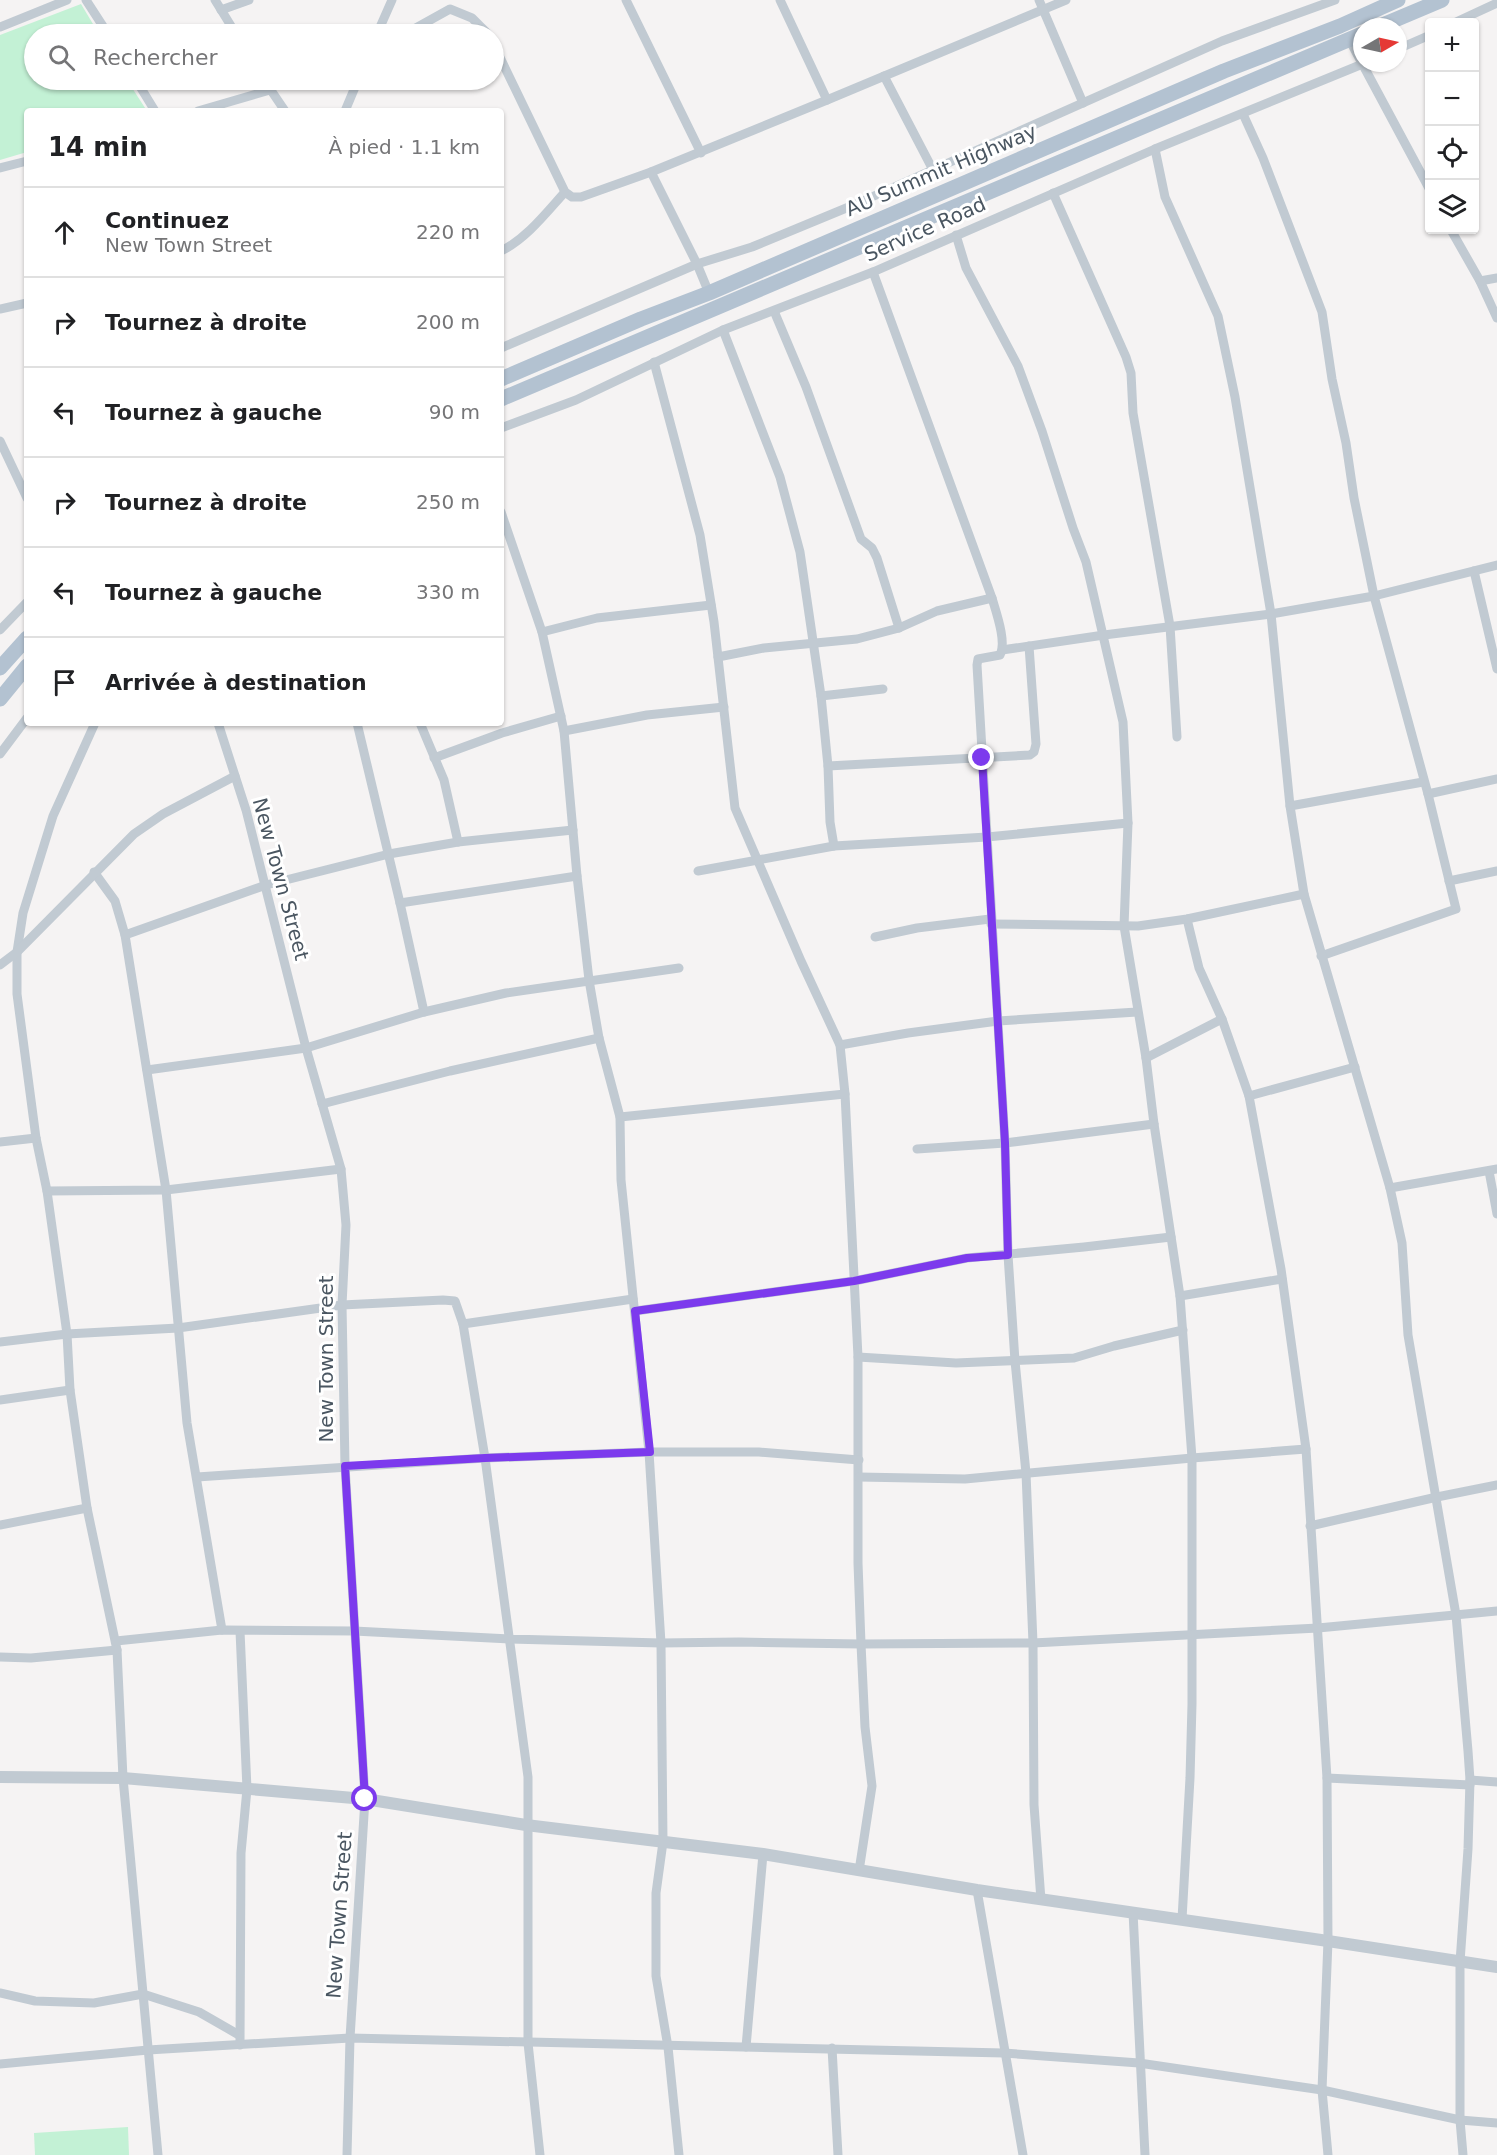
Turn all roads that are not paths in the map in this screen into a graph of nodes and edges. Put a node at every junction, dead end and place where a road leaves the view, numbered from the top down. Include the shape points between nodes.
1 (67, 0) edge
2 (86, 0) edge
3 (215, 0) edge
4 (249, 0) edge
5 (392, 0) edge
6 (626, 0) edge
7 (780, 0) edge
8 (1066, 0) edge
9 (1335, 0) edge
10 (1398, 0) edge
11 (1442, 0) edge
12 (1497, 3) edge
13 (452, 5) edge
14 (1041, 5) edge
15 (221, 10) junction
16 (1399, 18) edge
17 (1465, 18) edge
18 (102, 24) edge
19 (230, 24) edge
20 (381, 24) edge
21 (421, 24) edge
22 (478, 24) edge
23 (0, 27) edge
24 (1353, 37) edge
25 (1425, 37) edge
26 (1407, 45) edge
27 (504, 66) edge
28 (1353, 68) edge
29 (1367, 72) edge
30 (884, 76) junction
31 (142, 90) edge
32 (270, 90) joint
33 (354, 90) edge
34 (827, 100) junction
35 (1083, 103) junction
36 (153, 108) edge
37 (208, 108) edge
38 (283, 108) edge
39 (346, 108) edge
40 (1243, 114) junction
41 (1155, 149) junction
42 (701, 153) junction
43 (24, 161) edge
44 (0, 168) edge
45 (933, 170) junction
46 (651, 172) junction
47 (1425, 181) edge
48 (565, 192) junction
49 (1053, 193) junction
50 (1453, 234) edge
51 (956, 235) junction
52 (504, 250) edge
53 (697, 264) junction
54 (873, 272) junction
55 (1497, 278) edge
56 (1480, 281) junction
57 (709, 292) junction
58 (24, 304) edge
59 (0, 309) edge
60 (774, 310) junction
61 (1497, 318) edge
62 (723, 330) junction
63 (504, 347) edge
64 (654, 362) junction
65 (504, 377) edge
66 (504, 398) edge
67 (504, 427) edge
68 (0, 441) edge
69 (24, 492) edge
70 (504, 521) edge
71 (1497, 565) edge
72 (1474, 571) junction
73 (1374, 596) junction
74 (992, 598) junction
75 (24, 605) edge
76 (711, 605) junction
77 (1271, 614) junction
78 (1170, 626) junction
79 (899, 628) junction
80 (0, 630) edge
81 (542, 632) junction
82 (1104, 635) junction
83 (24, 642) edge
84 (814, 644) junction
85 (1029, 646) junction
86 (1002, 650) junction
87 (718, 657) junction
88 (1497, 667) edge
89 (0, 668) edge
90 (24, 670) edge
91 (883, 689) dead end
92 (822, 696) junction
93 (0, 699) edge
94 (724, 707) junction
95 (561, 716) junction
96 (24, 722) edge
97 (94, 726) edge
98 (219, 726) edge
99 (358, 726) edge
100 (421, 726) edge
101 (564, 731) junction
102 (1177, 737) dead end
103 (0, 754) edge
104 (434, 758) junction
105 (982, 758) junction
106 (828, 766) junction
107 (235, 776) junction
108 (1497, 779) edge
109 (1423, 782) junction
110 (1428, 794) junction
111 (1290, 806) junction
112 (1128, 823) junction
113 (573, 830) junction
114 (987, 837) junction
115 (458, 842) junction
116 (834, 846) junction
117 (389, 854) junction
118 (758, 859) junction
119 (698, 871) dead end
120 (1497, 871) edge
121 (94, 872) junction
122 (577, 876) junction
123 (1449, 881) junction
124 (266, 885) junction
125 (1305, 894) junction
126 (400, 903) junction
127 (1187, 919) junction
128 (991, 922) junction
129 (1124, 926) junction
130 (125, 935) junction
131 (875, 937) dead end
132 (17, 952) junction
133 (1322, 956) junction
134 (0, 965) edge
135 (679, 968) dead end
136 (589, 980) junction
137 (424, 1012) junction
138 (1137, 1012) junction
139 (1222, 1019) junction
140 (998, 1021) junction
141 (599, 1038) junction
142 (840, 1045) junction
143 (306, 1048) junction
144 (1146, 1058) junction
145 (1355, 1067) junction
146 (147, 1070) junction
147 (845, 1094) junction
148 (1249, 1096) junction
149 (322, 1104) junction
150 (620, 1117) junction
151 (1154, 1124) junction
152 (36, 1138) junction
153 (0, 1142) edge
154 (1005, 1143) junction
155 (917, 1149) dead end
156 (341, 1169) junction
157 (1493, 1170) edge
158 (1390, 1188) junction
159 (166, 1190) junction
160 (46, 1191) junction
161 (1497, 1214) edge
162 (1171, 1237) junction
163 (1008, 1255) junction
164 (1282, 1279) junction
165 (854, 1281) junction
166 (1180, 1296) junction
167 (633, 1299) junction
168 (342, 1305) junction
169 (635, 1311) junction
170 (464, 1323) junction
171 (178, 1328) junction
172 (1183, 1330) junction
173 (67, 1334) junction
174 (0, 1342) edge
175 (858, 1357) junction
176 (1015, 1361) junction
177 (70, 1389) junction
178 (0, 1400) edge
179 (1306, 1449) junction
180 (650, 1452) junction
181 (485, 1458) junction
182 (1192, 1458) junction
183 (859, 1460) junction
184 (345, 1466) junction
185 (1026, 1473) junction
186 (197, 1477) junction
187 (859, 1477) junction
188 (1497, 1485) edge
189 (1437, 1497) junction
190 (87, 1508) junction
191 (0, 1525) edge
192 (1310, 1526) junction
193 (1497, 1611) edge
194 (1456, 1615) junction
195 (1318, 1628) junction
196 (222, 1630) junction
197 (354, 1630) junction
198 (240, 1631) junction
199 (1192, 1633) junction
200 (510, 1640) junction
201 (661, 1643) junction
202 (1033, 1643) junction
203 (861, 1644) junction
204 (117, 1645) junction
205 (0, 1657) edge
206 (0, 1778) edge
207 (123, 1778) junction
208 (1327, 1778) junction
209 (1470, 1782) junction
210 (1497, 1782) edge
211 (247, 1789) junction
212 (365, 1799) junction
213 (526, 1825) junction
214 (663, 1842) junction
215 (763, 1854) junction
216 (859, 1871) junction
217 (977, 1890) junction
218 (1041, 1900) junction
219 (1133, 1912) junction
220 (1182, 1919) junction
221 (1328, 1941) junction
222 (1460, 1962) junction
223 (1497, 1967) edge
224 (0, 1993) edge
225 (143, 1994) junction
226 (350, 2038) junction
227 (239, 2040) junction
228 (528, 2043) junction
229 (668, 2047) junction
230 (746, 2047) junction
231 (832, 2048) junction
232 (148, 2050) junction
233 (1004, 2053) junction
234 (1139, 2063) junction
235 (0, 2064) edge
236 (1322, 2090) junction
237 (1460, 2120) junction
238 (1497, 2123) edge
239 (158, 2155) edge
240 (347, 2155) edge
241 (540, 2155) edge
242 (679, 2155) edge
243 (838, 2155) edge
244 (1023, 2155) edge
245 (1145, 2155) edge
246 (1328, 2155) edge
247 (1463, 2155) edge

1 - 23 street
2 - 18 street
3 - 15 street
4 - 15 street
5 - 20 street
6 - 42 street
7 - 34 street
8 - 14 street
9 - 35 street via 1222,40
10 - 57 main road, AU Summit Highway
11 - 16 main road
12 - 17 street
13 - 21 street
13 - 22 street
14 - 30 street
14 - 35 street
15 - 19 street
24 - 66 main road, AU Summit Highway
25 - 26 street
27 - 48 street
28 - 40 street, Service Road
29 - 47 street
30 - 34 street
30 - 45 street
31 - 36 street
32 - 37 street
32 - 38 street
33 - 39 street
34 - 42 street
35 - 45 street
40 - 41 street, Service Road
40 - 73 street via 1322,312
41 - 49 street, Service Road
41 - 77 street via 1165,197 1218,316
42 - 46 street
43 - 44 street
45 - 53 street via 752,247
46 - 48 street via 581,197
46 - 53 street
48 - 52 street via 525,234
49 - 51 street, Service Road
49 - 78 street via 1131,373 1133,413
50 - 56 street
51 - 54 street, Service Road
51 - 82 street via 966,268 1018,366 1086,562
53 - 57 street
53 - 63 street
54 - 60 street, Service Road
54 - 74 street
55 - 56 street
56 - 61 street
57 - 65 main road, AU Summit Highway
58 - 59 street
60 - 62 street, Service Road
60 - 79 street via 861,539 877,558
62 - 64 street, Service Road
62 - 84 street via 780,477 800,552
64 - 67 street, Service Road via 576,400
64 - 76 street via 700,535
68 - 69 street
70 - 81 street
71 - 72 street
72 - 73 street
72 - 88 street
73 - 77 street
73 - 109 street
74 - 79 street via 937,611
74 - 86 street
75 - 80 street
76 - 81 street via 597,618
76 - 87 street
77 - 78 street
77 - 111 street
78 - 82 street
78 - 102 street
79 - 84 street via 857,639
81 - 95 street
82 - 85 street
82 - 112 street via 1123,722
83 - 89 main road
84 - 87 street
84 - 92 street
85 - 86 street
85 - 105 street via 1036,749 1030,755
86 - 105 street via 1000,655 978,658
87 - 94 street
90 - 93 main road
91 - 92 street
92 - 106 street
94 - 101 street via 647,715
94 - 118 street via 735,808
95 - 101 street
95 - 104 street
96 - 103 street
97 - 132 street via 53,816 23,913
98 - 107 street, New Town Street
99 - 117 street
100 - 104 street
101 - 113 street
104 - 115 street via 444,780
105 - 106 street
105 - 114 street
106 - 116 street
107 - 121 street via 163,814 134,834
107 - 124 street, New Town Street
108 - 110 street
109 - 110 street
109 - 111 street
110 - 123 street
111 - 125 street
112 - 114 street
112 - 129 street
113 - 115 street
113 - 122 street
114 - 116 street
114 - 128 street
115 - 117 street
116 - 118 street
117 - 124 street
117 - 126 street
118 - 119 street
118 - 142 street
120 - 123 street
121 - 130 street via 115,901
121 - 132 street
122 - 126 street
122 - 136 street
123 - 133 street via 1456,909
124 - 130 street
124 - 143 street, New Town Street
125 - 127 street
125 - 133 street
126 - 137 street
127 - 129 street
127 - 139 street via 1199,968
128 - 129 street
128 - 131 street via 917,928
128 - 140 street
129 - 138 street
130 - 146 street
132 - 134 street
132 - 152 street via 17,994
133 - 145 street
135 - 136 street
136 - 137 street via 506,993
136 - 141 street
137 - 143 street
138 - 140 street
138 - 144 street
139 - 144 street
139 - 148 street
140 - 142 street
140 - 154 street
141 - 149 street
141 - 150 street
142 - 147 street
143 - 146 street
143 - 149 street, New Town Street
144 - 151 street
145 - 148 street
145 - 158 street
146 - 159 street
147 - 150 street
147 - 165 street
148 - 164 street
149 - 156 street, New Town Street
150 - 167 street via 621,1180
151 - 154 street
151 - 162 street
152 - 153 street
152 - 160 street
154 - 155 street
154 - 163 street
156 - 159 street
156 - 168 street, New Town Street via 346,1226
157 - 158 street
157 - 161 street
158 - 189 street via 1402,1243 1408,1335
159 - 160 street
159 - 171 street
160 - 173 street
162 - 163 street
162 - 166 street
163 - 165 street via 967,1258
163 - 176 street
164 - 166 street
164 - 179 street
165 - 169 street
165 - 175 street
166 - 172 street
167 - 169 street
167 - 170 street
168 - 170 street via 455,1301
168 - 171 street
168 - 184 street, New Town Street
169 - 180 street
170 - 181 street
171 - 173 street
171 - 186 street via 187,1423
172 - 176 street via 1074,1358
172 - 182 street
173 - 174 street
173 - 177 street
175 - 176 street via 956,1363
175 - 183 street
176 - 185 street
177 - 178 street
177 - 190 street
179 - 182 street
179 - 192 street
180 - 181 street
180 - 183 street via 759,1452
180 - 201 street
181 - 184 street
181 - 200 street
182 - 185 street
182 - 199 street
183 - 187 street
184 - 186 street
184 - 197 street, New Town Street
185 - 187 street via 965,1479
185 - 202 street
186 - 196 street
187 - 203 street
188 - 189 street
189 - 192 street
189 - 194 street
190 - 191 street
190 - 204 street
192 - 195 street
193 - 194 street
194 - 195 street
194 - 209 street
195 - 199 street
195 - 208 street
196 - 198 street
196 - 204 street
197 - 198 street
197 - 200 street
197 - 212 street, New Town Street
198 - 211 street
199 - 202 street
199 - 220 street via 1190,1778
200 - 201 street
200 - 213 street via 528,1777
201 - 203 street
201 - 214 street
202 - 203 street
202 - 218 street via 1034,1805
203 - 216 street via 872,1786
204 - 205 street via 31,1658
204 - 207 street
206 - 207 street
207 - 211 street
207 - 225 street
208 - 209 street
208 - 221 street
209 - 210 street
209 - 222 street
211 - 212 street
211 - 227 street via 241,1853
212 - 213 street
212 - 226 street, New Town Street
213 - 214 street
213 - 228 street
214 - 215 street
214 - 229 street via 656,1893 656,1976
215 - 216 street
215 - 230 street
216 - 217 street
217 - 218 street
217 - 233 street
218 - 219 street
219 - 220 street
219 - 234 street
220 - 221 street
221 - 222 street
221 - 236 street
222 - 223 street
222 - 237 street
224 - 225 street via 35,2001 94,2003
225 - 227 street via 199,2012
225 - 232 street
226 - 227 street
226 - 228 street
226 - 240 street, New Town Street
227 - 232 street
228 - 229 street
228 - 241 street
229 - 230 street
229 - 242 street
230 - 231 street
231 - 233 street
231 - 243 street
232 - 235 street
232 - 239 street
233 - 234 street
233 - 244 street
234 - 236 street
234 - 245 street
236 - 237 street
236 - 246 street
237 - 238 street
237 - 247 street

